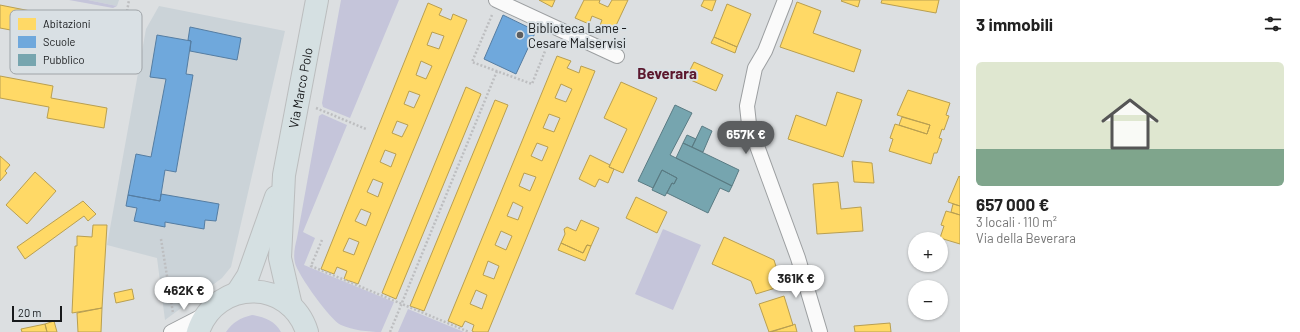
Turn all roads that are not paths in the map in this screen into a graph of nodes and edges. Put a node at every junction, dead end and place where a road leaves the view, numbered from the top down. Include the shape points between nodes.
1 (317, 0) edge
2 (497, 0) edge
3 (785, 0) edge
4 (617, 56) dead end
5 (284, 175) junction
6 (237, 293) junction
7 (291, 306) junction
8 (208, 312) junction
9 (173, 326) edge
10 (198, 332) edge
11 (307, 332) edge
12 (820, 332) edge

1 - 5 main road, Via Marco Polo
2 - 4 street
3 - 12 street via 765,51 755,68 747,106 749,124 798,258
5 - 6 main road, Via Marco Polo via 248,276
5 - 7 main road, Via Marco Polo via 280,258
6 - 7 main road via 265,292
6 - 8 main road via 223,299
7 - 11 main road via 300,315
8 - 9 street
8 - 10 main road

